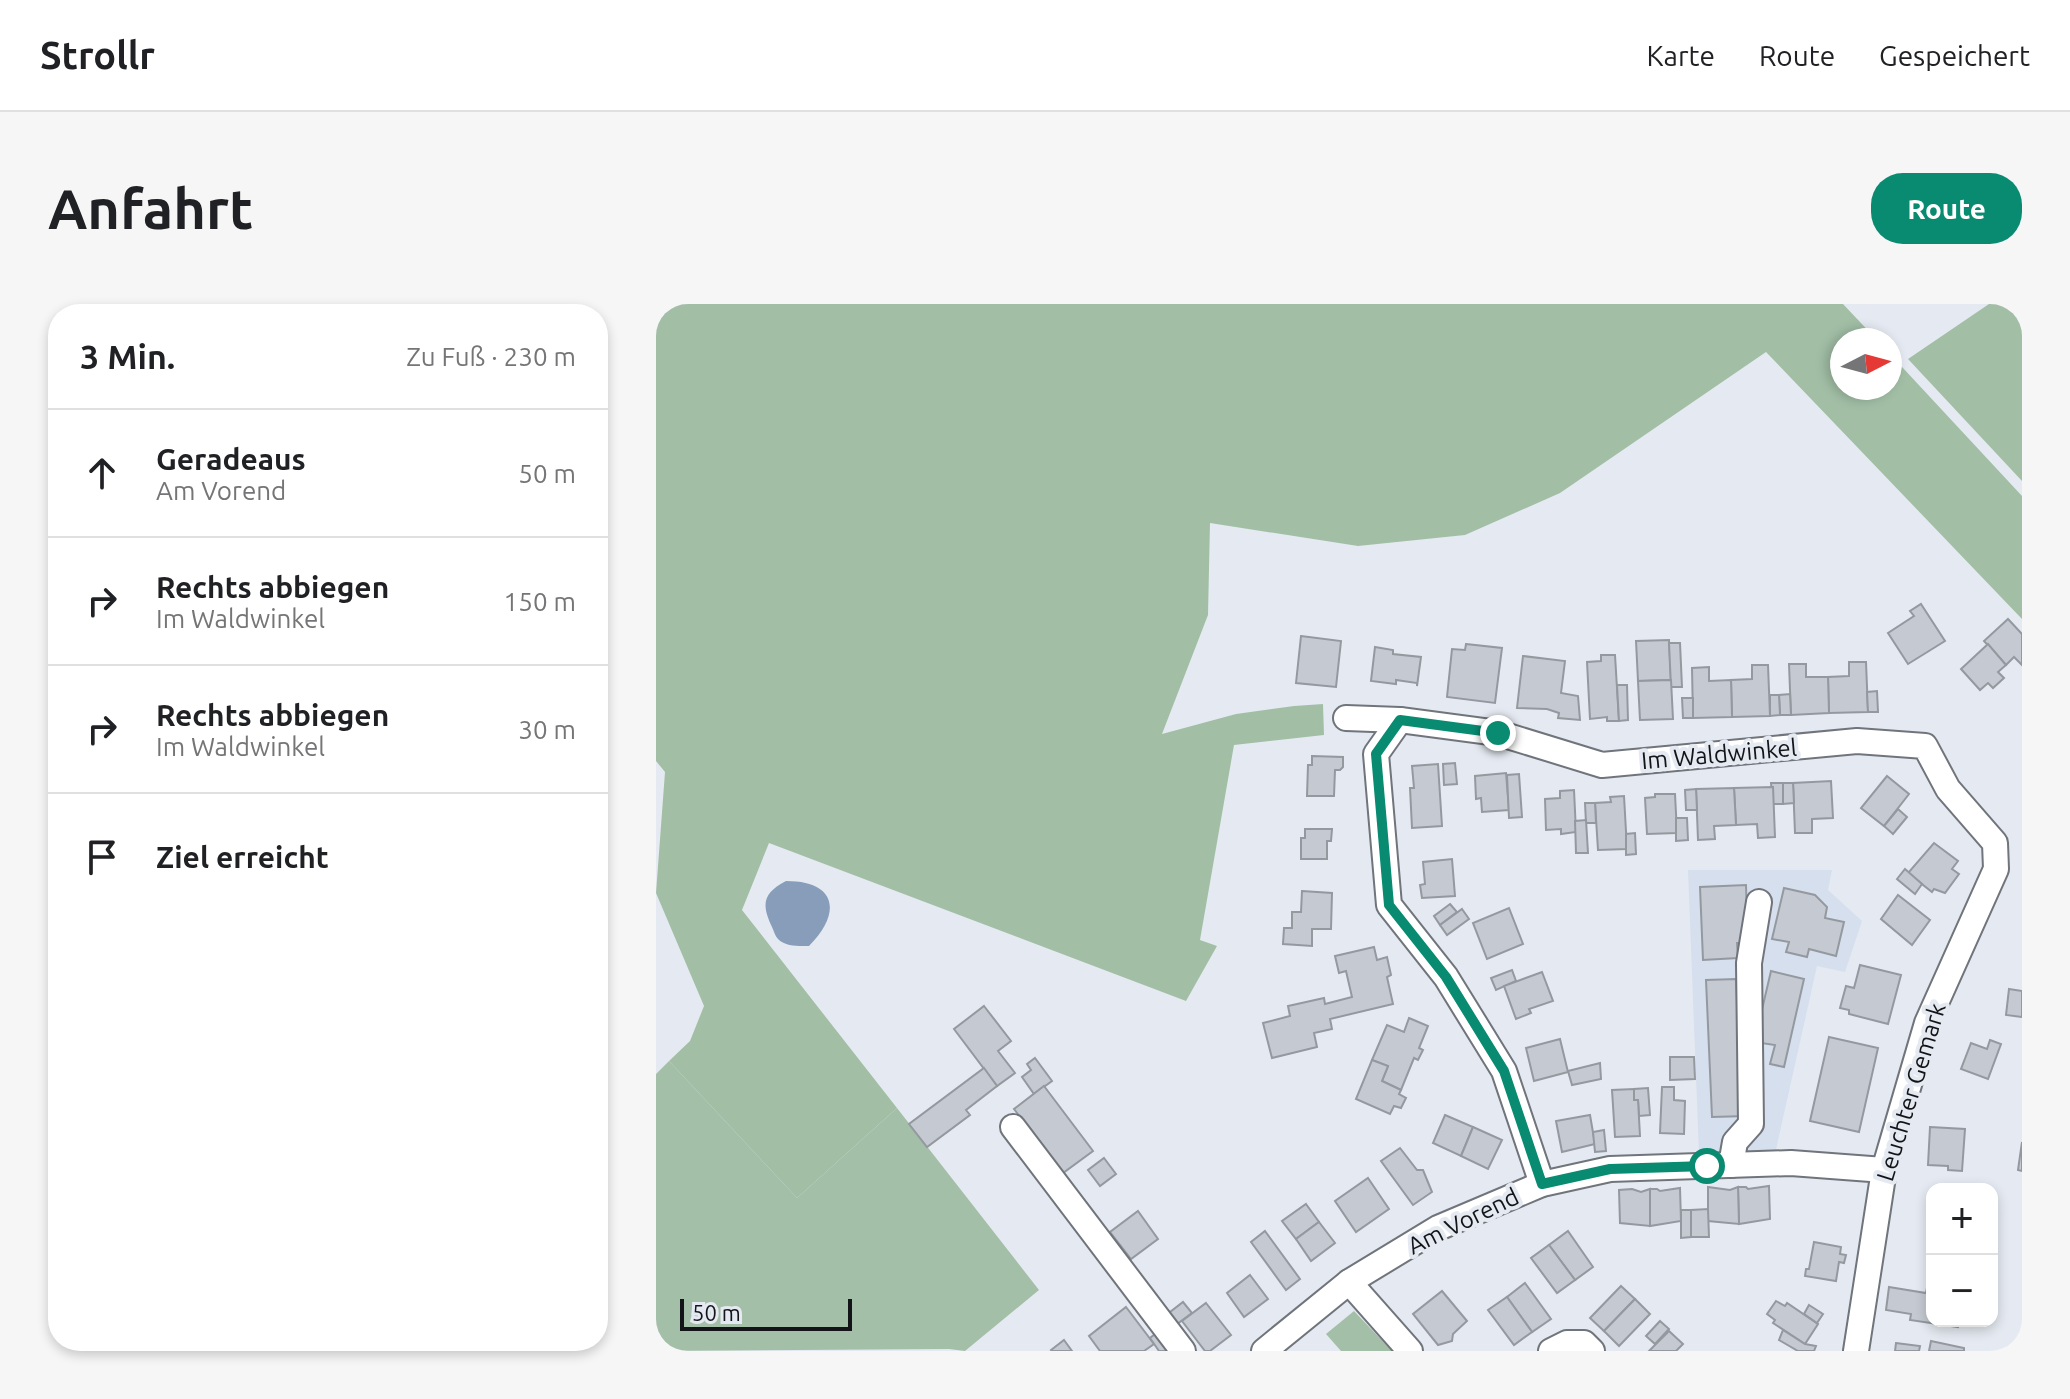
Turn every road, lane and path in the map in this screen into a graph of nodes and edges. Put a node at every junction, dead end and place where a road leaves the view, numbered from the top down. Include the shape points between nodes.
1 (1346, 718) dead end
2 (1400, 720) junction
3 (1995, 843) joint
4 (1759, 902) dead end
5 (1013, 1127) dead end
6 (1731, 1165) junction
7 (1884, 1170) junction
8 (1542, 1184) junction
9 (1349, 1282) junction
10 (1183, 1351) edge
11 (1264, 1351) edge
12 (1410, 1351) edge
13 (1551, 1351) edge
14 (1592, 1351) edge
15 (1856, 1351) edge

1 - 2 street, Im Waldwinkel
2 - 3 street, Im Waldwinkel via 1498,733 1602,765 1857,741 1925,746 1948,789
2 - 8 street via 1376,754 1389,905 1446,977 1504,1071
3 - 7 street, Leuchter Gemark via 1996,869 1927,1023
4 - 6 street via 1749,963 1751,1124 1735,1142
5 - 10 street
6 - 7 street, Am Vorend
6 - 8 street, Am Vorend via 1610,1169
7 - 15 street, Leuchter Gemark
8 - 9 street, Am Vorend via 1438,1228
9 - 11 street, Am Vorend
9 - 12 street
13 - 14 street via 1567,1343 1584,1343

